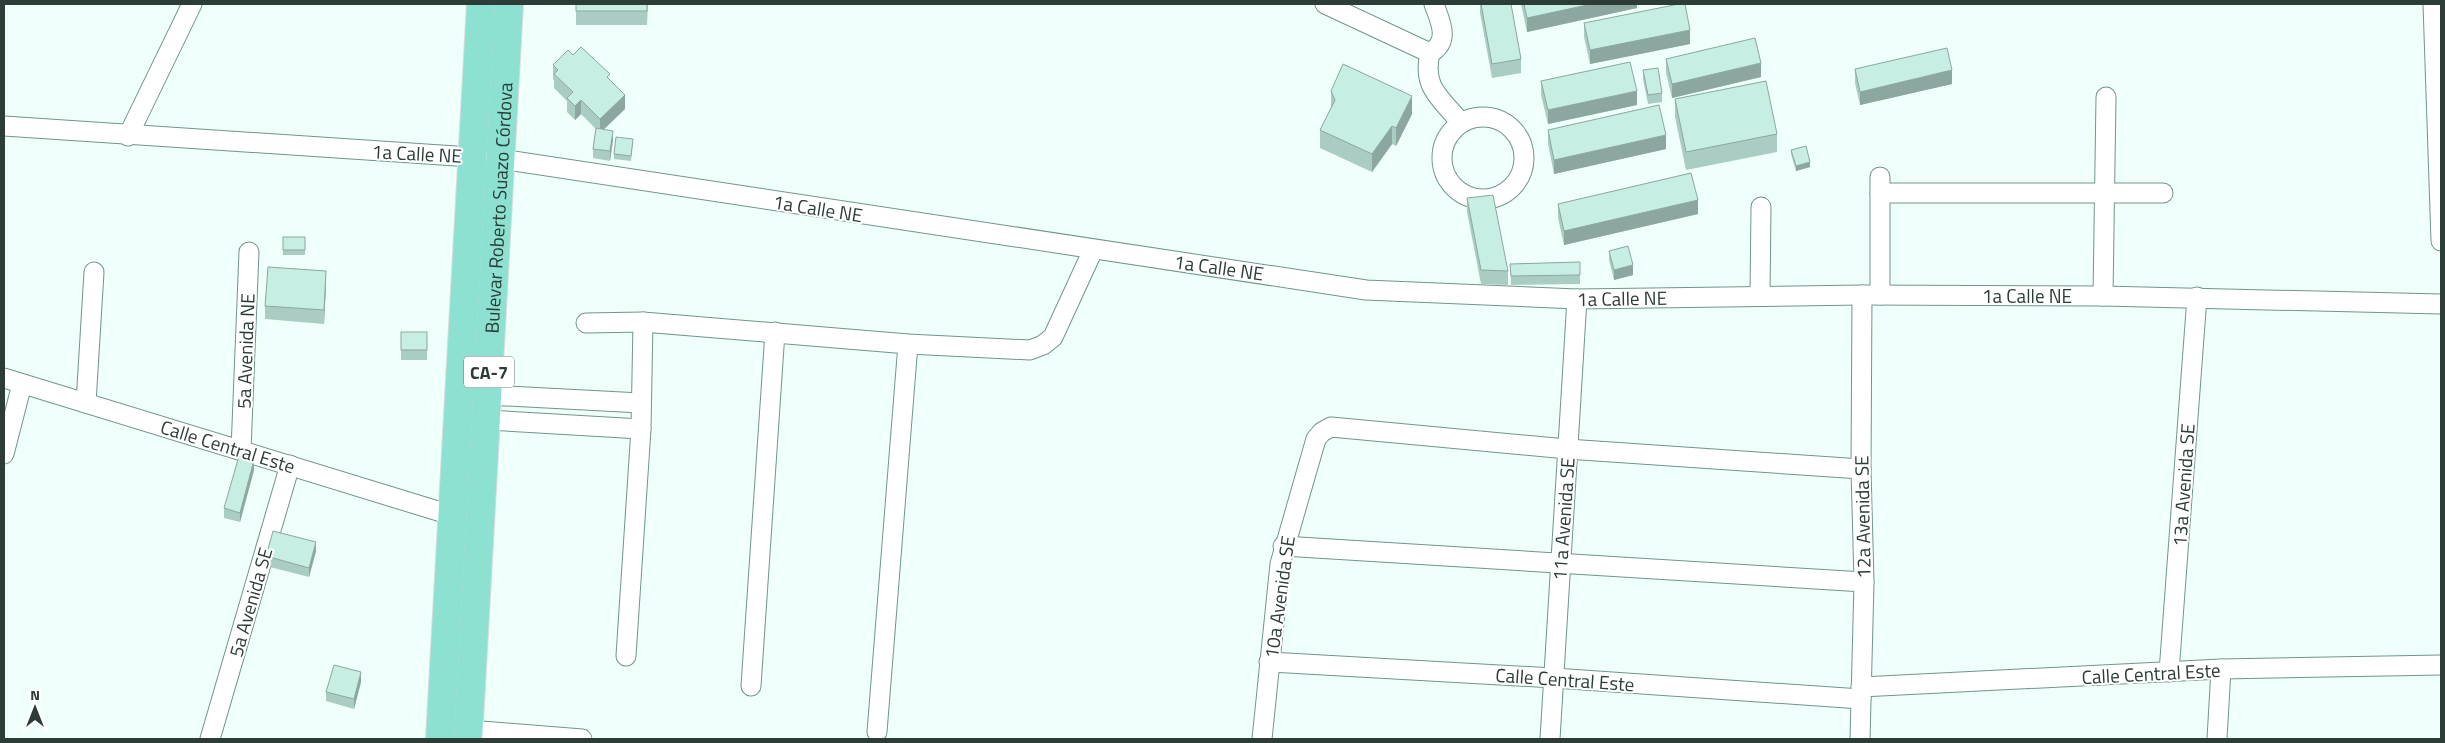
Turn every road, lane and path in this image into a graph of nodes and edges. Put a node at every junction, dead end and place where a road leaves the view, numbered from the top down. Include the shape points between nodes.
1 (192, 4) edge
2 (481, 4) edge
3 (509, 4) edge
4 (1325, 4) edge
5 (1434, 4) edge
6 (2433, 4) edge
7 (1430, 53) junction
8 (2106, 97) dead end
9 (1461, 123) junction
10 (4, 126) edge
11 (128, 136) junction
12 (473, 156) junction
13 (501, 159) junction
14 (2104, 193) junction
15 (2163, 193) dead end
16 (1761, 207) dead end
17 (2441, 241) edge
18 (1093, 250) junction
19 (249, 252) dead end
20 (94, 272) dead end
21 (1871, 295) junction
22 (1760, 296) junction
23 (2103, 296) junction
24 (2197, 297) junction
25 (1577, 299) junction
26 (2441, 304) edge
27 (643, 322) junction
28 (586, 323) dead end
29 (775, 332) junction
30 (908, 344) junction
31 (4, 378) edge
32 (22, 384) junction
33 (86, 403) junction
34 (641, 403) junction
35 (488, 407) junction
36 (641, 429) junction
37 (1568, 449) junction
38 (241, 450) junction
39 (4, 454) edge
40 (290, 465) junction
41 (1861, 469) junction
42 (451, 514) junction
43 (1283, 546) junction
44 (1560, 562) junction
45 (1864, 582) junction
46 (626, 656) dead end
47 (1269, 662) junction
48 (2441, 665) edge
49 (2222, 669) junction
50 (2169, 672) junction
51 (1554, 678) junction
52 (751, 686) dead end
53 (1861, 693) junction
54 (876, 732) dead end
55 (469, 735) edge
56 (210, 739) edge
57 (440, 739) edge
58 (582, 739) edge
59 (1262, 739) edge
60 (1550, 739) edge
61 (1860, 739) edge
62 (2217, 739) edge

1 - 11 street
2 - 12 main road, Bulevar Roberto Suazo Córdova / CA-7
3 - 13 main road, Bulevar Roberto Suazo Córdova / CA-7
4 - 7 street
5 - 7 street via 1443,30 1438,49
6 - 17 street
7 - 9 street via 1426,70 1430,84
8 - 14 street
9 - 9 street via 1452,131 1444,148 1443,167 1448,179 1467,195 1479,198 1492,198 1504,192 1521,174 1523,148 1518,137 1510,127 1492,119 1473,118
10 - 11 street, 1a Calle NE
11 - 12 street, 1a Calle NE
12 - 13 street, 1a Calle NE
12 - 42 main road, Bulevar Roberto Suazo Córdova / CA-7
13 - 18 street, 1a Calle NE
13 - 35 main road, Bulevar Roberto Suazo Córdova / CA-7
14 - 15 street
14 - 21 street, 12a Avenida SE via 1880,185
14 - 23 street
16 - 22 street
18 - 25 street, 1a Calle NE via 1366,290
18 - 30 street via 1053,337 1042,345 1030,350
19 - 38 street, 5a Avenida NE
20 - 33 street
21 - 22 street, 1a Calle NE
21 - 23 street, 1a Calle NE
21 - 41 street, 12a Avenida SE
22 - 25 street, 1a Calle NE
23 - 24 street, 1a Calle NE
24 - 26 street, 1a Calle NE
24 - 50 street, 13a Avenida SE
25 - 37 street, 11a Avenida SE
27 - 28 street
27 - 29 street
27 - 34 street
29 - 30 street
29 - 52 street
30 - 54 street
31 - 32 street, Calle Central Este
32 - 33 street, Calle Central Este
32 - 39 street
33 - 38 street, Calle Central Este
34 - 35 street
34 - 36 street
35 - 36 street
35 - 55 main road, Bulevar Roberto Suazo Córdova / CA-7
36 - 46 street
37 - 41 street
37 - 43 street, 10a Avenida SE via 1331,427 1316,440
37 - 44 street, 11a Avenida SE
38 - 40 street, Calle Central Este
40 - 42 street, Calle Central Este
40 - 56 street, 5a Avenida SE
41 - 45 street, 12a Avenida SE
42 - 57 main road, Bulevar Roberto Suazo Córdova / CA-7
43 - 44 street
43 - 47 street, 10a Avenida SE
44 - 45 street
44 - 51 street, 11a Avenida SE
45 - 53 street, 12a Avenida SE
47 - 51 street, Calle Central Este
47 - 59 street, 10a Avenida SE
48 - 49 street, Calle Central Este
49 - 50 street, Calle Central Este
49 - 62 street
50 - 53 street, Calle Central Este
51 - 53 street, Calle Central Este
51 - 60 street, 11a Avenida SE
53 - 61 street, 12a Avenida SE
55 - 58 street

